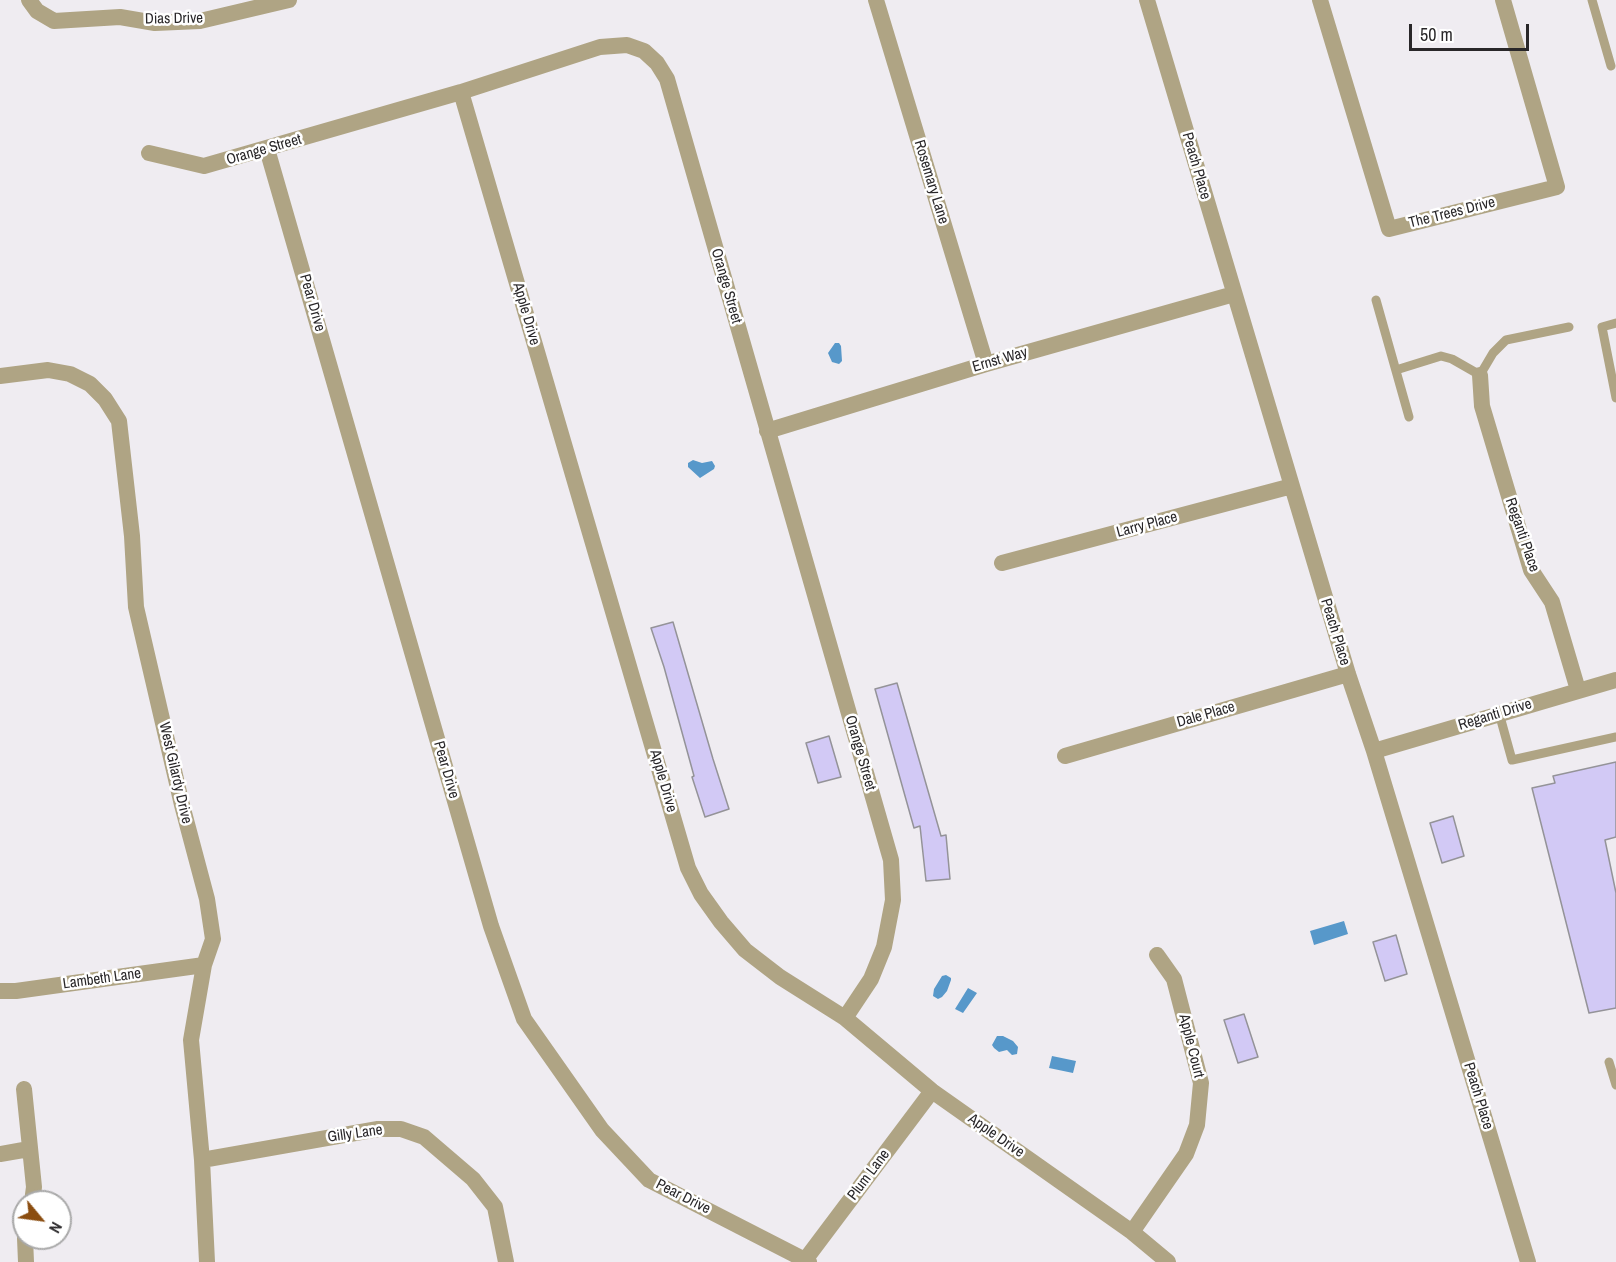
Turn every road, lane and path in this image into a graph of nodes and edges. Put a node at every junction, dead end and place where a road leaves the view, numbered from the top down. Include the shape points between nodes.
1 (29, 0) edge
2 (289, 0) edge
3 (876, 0) edge
4 (1147, 0) edge
5 (1320, 0) edge
6 (1503, 0) edge
7 (1592, 0) edge
8 (1611, 66) dead end
9 (461, 92) junction
10 (267, 150) junction
11 (149, 153) dead end
12 (1234, 294) junction
13 (1376, 300) dead end
14 (1616, 323) edge
15 (1569, 327) dead end
16 (1612, 354) edge
17 (986, 364) junction
18 (1396, 370) junction
19 (1480, 375) junction
20 (0, 376) edge
21 (1616, 398) edge
22 (1409, 417) dead end
23 (767, 431) junction
24 (1292, 486) junction
25 (1002, 563) dead end
26 (1348, 674) junction
27 (1616, 680) edge
28 (1578, 690) junction
29 (1499, 713) junction
30 (1616, 737) edge
31 (1374, 751) junction
32 (1065, 756) dead end
33 (1157, 955) dead end
34 (204, 965) junction
35 (0, 991) edge
36 (845, 1018) junction
37 (1609, 1062) dead end
38 (1616, 1085) edge
39 (24, 1089) dead end
40 (932, 1091) junction
41 (29, 1149) junction
42 (0, 1154) edge
43 (202, 1160) junction
44 (34, 1190) edge
45 (1132, 1232) junction
46 (807, 1261) edge
47 (207, 1262) edge
48 (506, 1262) edge
49 (1168, 1262) edge
50 (1528, 1262) edge

1 - 2 street, Dias Drive via 54,21 120,17 155,23 200,21
3 - 17 street, Rosemary Lane
4 - 12 street, Peach Place
5 - 6 street, The Trees Drive via 1389,229 1557,188
7 - 8 lane
9 - 10 street, Orange Street
9 - 23 street, Orange Street via 600,47 627,45 644,51 657,63 667,79
9 - 36 street, Apple Drive via 688,868 701,894 745,950
10 - 11 street, Orange Street via 204,166
10 - 46 street, Pear Drive via 491,926 524,1019 602,1130 649,1180
12 - 17 street, Ernst Way
12 - 24 street, Peach Place
13 - 18 lane
14 - 16 lane via 1602,327
15 - 19 lane via 1506,340
16 - 21 lane
17 - 23 street, Ernst Way
18 - 19 lane via 1441,356
18 - 22 lane
19 - 28 street, Reganti Place via 1482,406 1531,570 1552,602
20 - 34 street, West Gilardy Drive via 48,370 70,374 90,384 118,421 136,607 207,899 213,939
23 - 36 street, Orange Street via 891,860 893,900 884,947 871,979
24 - 25 street, Larry Place
24 - 26 street, Peach Place
26 - 31 street, Peach Place
26 - 32 street, Dale Place
27 - 28 street, Reganti Drive
28 - 29 street, Reganti Drive
29 - 30 lane via 1512,760
29 - 31 street, Reganti Drive
31 - 50 street, Peach Place
33 - 45 street, Apple Court via 1174,979 1201,1083 1197,1125 1186,1154
34 - 35 street, Lambeth Lane via 16,992
34 - 43 street, West Gilardy Drive via 191,1040
36 - 40 street, Apple Drive
37 - 38 lane
39 - 41 street
40 - 45 street, Apple Drive
40 - 46 street, Plum Lane
41 - 42 street
41 - 44 street
43 - 47 street, West Gilardy Drive
43 - 48 street, Gilly Lane via 378,1129 401,1129 424,1137 472,1179 495,1207
45 - 49 street, Apple Drive

